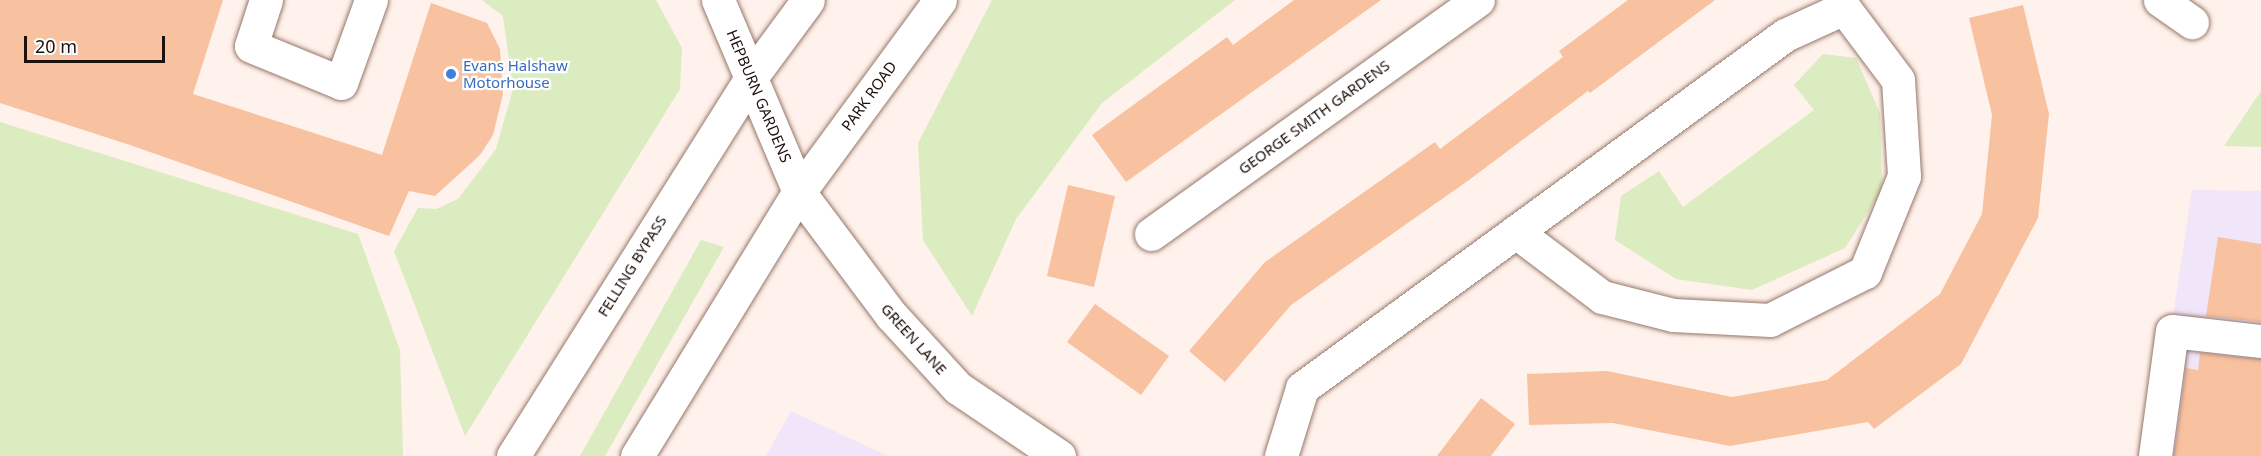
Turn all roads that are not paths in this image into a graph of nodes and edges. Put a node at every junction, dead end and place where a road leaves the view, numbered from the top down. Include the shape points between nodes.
1 (266, 0) edge
2 (371, 0) edge
3 (718, 0) edge
4 (808, 0) edge
5 (940, 0) edge
6 (1478, 0) edge
7 (2160, 0) edge
8 (1844, 4) edge
9 (2192, 22) dead end
10 (752, 76) junction
11 (799, 192) junction
12 (1516, 232) junction
13 (1151, 234) dead end
14 (2261, 341) edge
15 (513, 456) edge
16 (637, 456) edge
17 (1059, 456) edge
18 (1281, 456) edge
19 (2155, 456) edge

1 - 2 main road via 251,46 341,83
3 - 10 main road, HEPBURN GARDENS
4 - 10 main road
5 - 11 main road, PARK ROAD
6 - 13 main road, GEORGE SMITH GARDENS
7 - 9 main road
8 - 12 main road via 1785,35
8 - 12 main road via 1899,80 1904,177 1865,272 1770,320 1673,315 1602,297
10 - 11 main road, HEPBURN GARDENS
10 - 15 main road, FELLING BYPASS
11 - 16 main road
11 - 17 main road, GREEN LANE via 891,315 958,388
12 - 18 main road via 1302,388
14 - 19 main road via 2172,331

